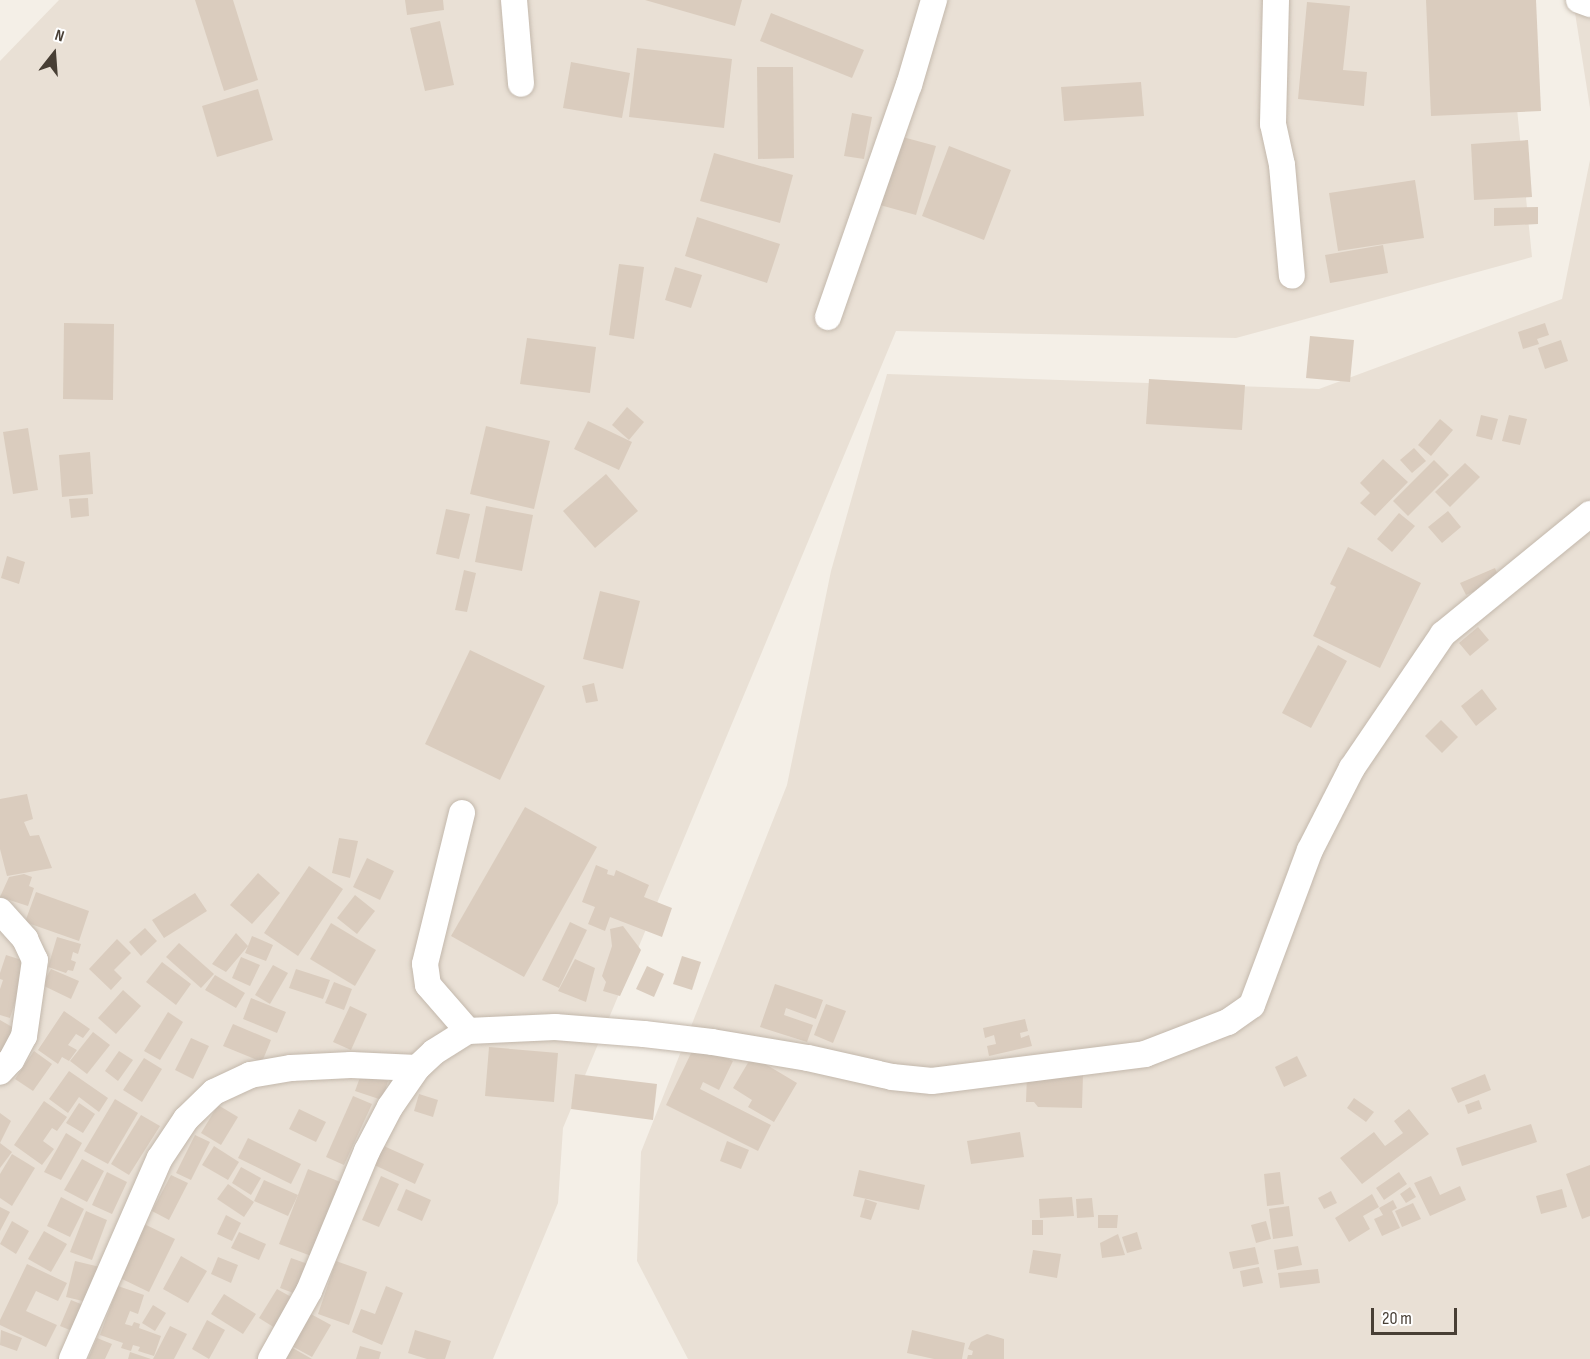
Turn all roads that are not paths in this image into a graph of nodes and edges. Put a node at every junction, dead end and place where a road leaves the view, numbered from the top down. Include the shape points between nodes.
1 (514, 0) edge
2 (934, 0) edge
3 (1276, 0) edge
4 (1580, 0) edge
5 (1590, 4) edge
6 (521, 84) dead end
7 (1292, 276) dead end
8 (828, 317) dead end
9 (1584, 526) edge
10 (462, 813) dead end
11 (0, 911) edge
12 (468, 1031) junction
13 (417, 1068) junction
14 (0, 1072) edge
15 (72, 1359) edge
16 (271, 1359) edge

1 - 6 street
2 - 8 street via 909,85
3 - 7 street via 1273,124 1282,165
4 - 5 street
9 - 12 street via 1486,596 1443,634 1352,768 1310,850 1252,1005 1228,1022 1145,1054 932,1081 667,1036 555,1027
10 - 12 street via 425,964 428,985
11 - 14 street via 25,939 35,960 24,1035
12 - 13 street
13 - 15 street via 291,1068 250,1075 214,1092 186,1119 160,1158
13 - 16 street via 390,1107 367,1151 309,1292

